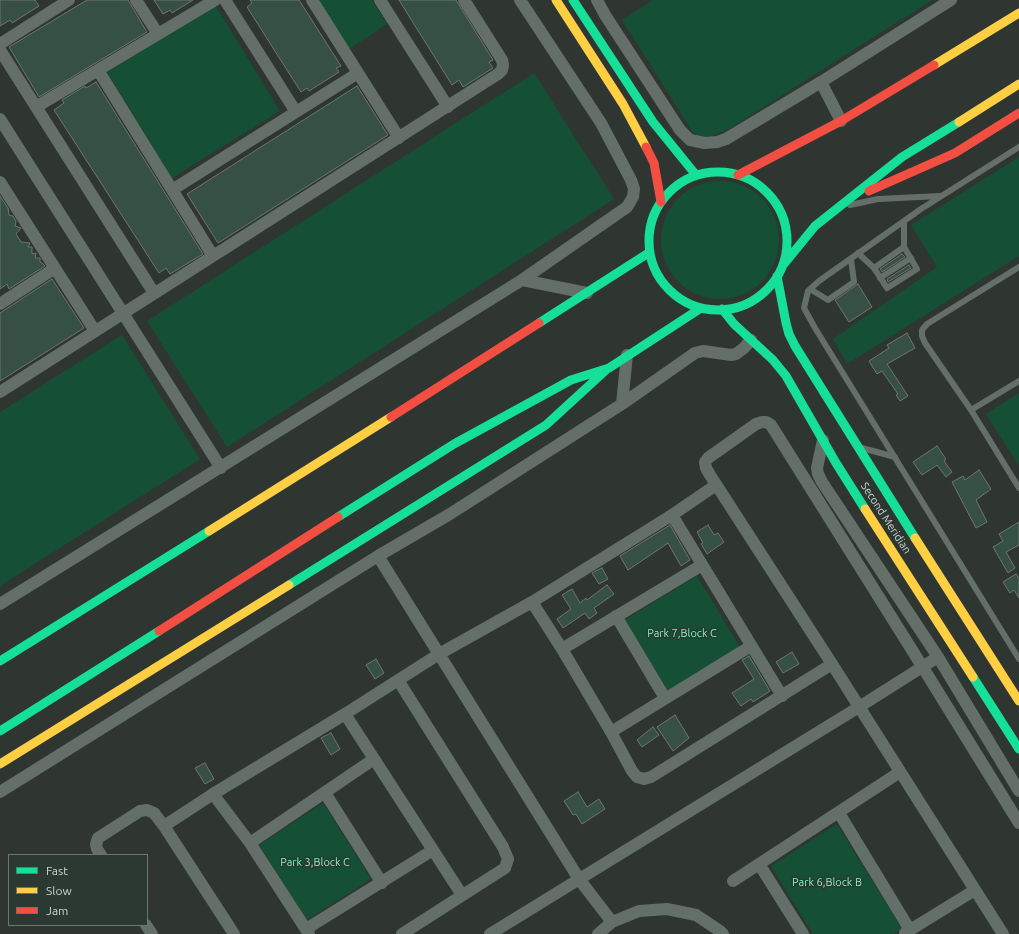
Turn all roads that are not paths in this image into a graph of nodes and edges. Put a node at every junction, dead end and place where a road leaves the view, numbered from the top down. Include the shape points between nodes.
1 (69, 0) edge
2 (136, 0) edge
3 (215, 0) edge
4 (225, 0) edge
5 (312, 0) edge
6 (380, 0) edge
7 (464, 0) edge
8 (520, 0) edge
9 (556, 0) edge
10 (573, 0) edge
11 (597, 0) edge
12 (951, 0) edge
13 (55, 4) edge
14 (1019, 13) edge
15 (158, 34) junction
16 (0, 44) edge
17 (0, 50) edge
18 (98, 70) junction
19 (358, 73) junction
20 (821, 82) junction
21 (1019, 84) edge
22 (658, 95) junction
23 (448, 107) junction
24 (36, 108) junction
25 (296, 112) junction
26 (1019, 113) edge
27 (0, 118) edge
28 (841, 121) junction
29 (653, 122) junction
30 (399, 138) junction
31 (1019, 147) edge
32 (738, 175) junction
33 (696, 176) junction
34 (0, 182) edge
35 (172, 190) junction
36 (942, 196) junction
37 (847, 201) junction
38 (661, 202) junction
39 (837, 208) junction
40 (904, 221) junction
41 (904, 247) junction
42 (650, 252) junction
43 (858, 253) junction
44 (213, 256) junction
45 (911, 258) junction
46 (851, 259) junction
47 (782, 266) junction
48 (1019, 267) edge
49 (55, 268) junction
50 (874, 268) junction
51 (777, 276) junction
52 (880, 278) junction
53 (522, 280) junction
54 (810, 289) junction
55 (587, 292) junction
56 (154, 293) junction
57 (0, 304) edge
58 (701, 308) junction
59 (722, 309) junction
60 (123, 313) junction
61 (95, 331) junction
62 (751, 340) junction
63 (627, 356) junction
64 (609, 368) junction
65 (1019, 381) edge
66 (0, 392) edge
67 (622, 404) junction
68 (971, 410) junction
69 (823, 440) junction
70 (857, 447) junction
71 (895, 457) junction
72 (221, 468) junction
73 (716, 485) junction
74 (1019, 488) edge
75 (672, 515) junction
76 (378, 556) junction
77 (702, 565) junction
78 (532, 602) junction
79 (0, 604) edge
80 (616, 616) junction
81 (751, 646) junction
82 (562, 649) junction
83 (439, 654) junction
84 (938, 657) junction
85 (1019, 659) edge
86 (0, 661) edge
87 (832, 664) junction
88 (922, 666) junction
89 (398, 680) junction
90 (782, 696) junction
91 (665, 698) junction
92 (1019, 701) edge
93 (859, 707) junction
94 (345, 714) junction
95 (0, 731) edge
96 (611, 732) junction
97 (1019, 749) edge
98 (374, 759) junction
99 (0, 764) edge
100 (900, 772) junction
101 (1019, 791) edge
102 (0, 792) edge
103 (325, 793) junction
104 (213, 794) junction
105 (839, 812) junction
106 (1019, 823) edge
107 (164, 826) junction
108 (250, 843) junction
109 (433, 850) junction
110 (100, 854) edge
111 (759, 864) junction
112 (578, 879) junction
113 (734, 881) dead end
114 (382, 883) junction
115 (975, 890) junction
116 (462, 895) junction
117 (612, 922) junction
118 (308, 932) edge
119 (907, 932) edge
120 (234, 934) edge
121 (402, 934) edge
122 (490, 934) edge
123 (598, 934) edge
124 (723, 934) edge
125 (803, 934) edge
126 (1003, 934) edge

1 - 13 street
2 - 15 street
3 - 15 street
4 - 25 street
5 - 19 street
6 - 23 street
7 - 23 street via 503,65 498,74
8 - 53 street via 601,123 634,189 627,207
9 - 38 main road via 623,104 654,163
10 - 29 main road
11 - 22 street
12 - 20 street
13 - 16 street
14 - 28 main road
15 - 18 street
17 - 24 street
18 - 24 street
18 - 35 street
19 - 25 street
19 - 30 street
20 - 22 street via 726,139 705,143 690,140 680,130
20 - 28 street
21 - 37 main road via 902,157
22 - 29 street
23 - 30 street
24 - 56 street
25 - 35 street
26 - 37 main road via 955,153
27 - 60 street
28 - 32 main road
29 - 33 main road
30 - 44 street
31 - 36 lane
32 - 33 main road via 709,172
32 - 47 main road via 764,187 776,201 787,242
33 - 38 main road via 679,184
34 - 49 street
35 - 44 street
36 - 39 lane via 878,199
36 - 40 lane
37 - 39 main road
38 - 42 main road via 649,235
39 - 47 main road via 814,226
40 - 41 lane
40 - 43 lane
41 - 45 lane
41 - 50 lane
42 - 55 main road
42 - 58 main road via 655,270 670,291 684,301
43 - 46 lane
43 - 50 lane
44 - 56 street
45 - 52 lane
45 - 52 lane via 917,269 887,288
46 - 54 lane
46 - 54 lane via 854,282 828,300
47 - 51 main road
48 - 68 lane via 927,324 922,330 925,343
49 - 57 street
49 - 61 street
50 - 52 lane
51 - 59 main road via 772,284 749,303
51 - 70 main road, Second Meridian via 789,334 807,368
53 - 55 street
53 - 72 street
54 - 71 lane via 805,297 804,308
55 - 86 main road via 427,395
56 - 60 street
58 - 59 main road
58 - 63 main road
59 - 62 main road, Second Meridian
60 - 61 street
60 - 72 street
61 - 66 street
62 - 67 street via 736,354 702,351 695,353
62 - 69 main road, Second Meridian via 779,366
63 - 64 main road
63 - 67 street
64 - 95 main road via 571,380 454,444
64 - 99 main road via 546,425
65 - 68 lane
67 - 76 street via 450,514
68 - 74 lane
69 - 84 street via 818,459 818,474
69 - 97 main road, Second Meridian
70 - 71 lane
70 - 92 main road, Second Meridian
71 - 85 lane
72 - 79 street
73 - 75 street
73 - 87 street
73 - 88 street via 706,468 705,462 708,458 756,424 766,422 771,425
75 - 77 street
75 - 78 street
76 - 83 street
76 - 102 street
77 - 80 street
77 - 81 street
78 - 82 street
78 - 83 street
80 - 82 street
80 - 91 street
81 - 90 street
81 - 91 street
82 - 96 street
83 - 89 street
83 - 112 street
84 - 88 street
84 - 101 street
87 - 90 street
87 - 93 street
88 - 93 street
88 - 106 street
89 - 94 street
89 - 116 street via 503,847 508,859 505,868
90 - 96 street via 644,779 632,771
91 - 96 street
93 - 100 street
93 - 112 street
94 - 98 street
94 - 104 street
98 - 103 street
98 - 109 street
100 - 105 street
100 - 115 street
103 - 108 street
103 - 114 street
104 - 107 street
104 - 108 street
105 - 111 street
105 - 119 street
107 - 110 street via 154,813 140,811 98,838 96,844
107 - 120 street
108 - 118 street
109 - 114 street
109 - 116 street
111 - 113 street
111 - 125 street
112 - 117 street
112 - 122 street
114 - 118 street
115 - 119 street
115 - 126 street
116 - 121 street
117 - 123 street
117 - 124 street via 639,911 668,908 696,915

